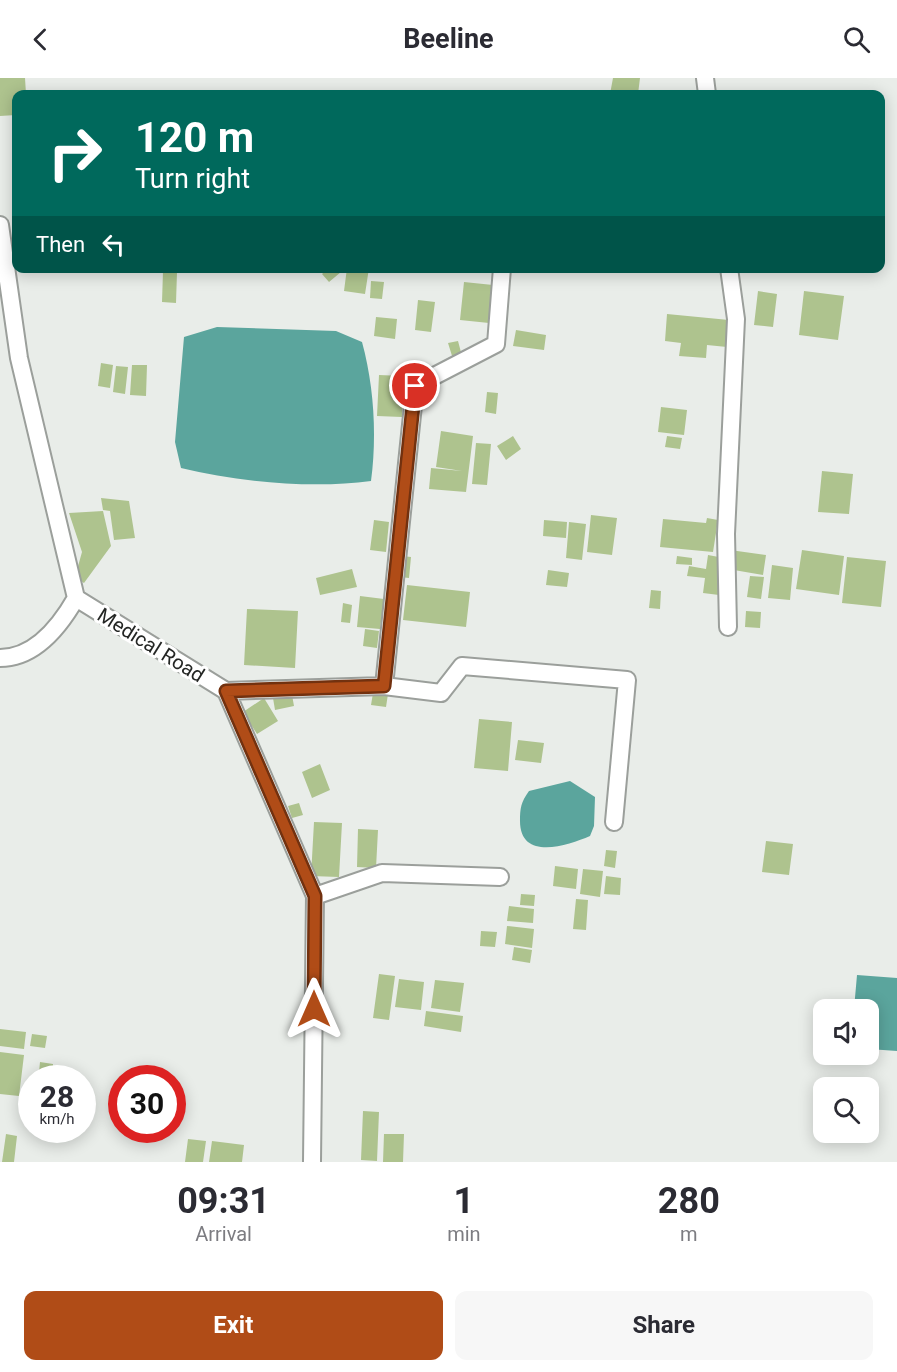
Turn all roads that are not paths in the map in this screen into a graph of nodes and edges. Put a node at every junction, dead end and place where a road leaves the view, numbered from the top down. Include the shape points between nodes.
1 (0, 225) edge
2 (502, 273) edge
3 (730, 273) edge
4 (76, 598) junction
5 (728, 627) dead end
6 (0, 658) edge
7 (384, 686) junction
8 (226, 691) junction
9 (614, 822) dead end
10 (500, 877) dead end
11 (315, 896) junction
12 (312, 1162) edge

1 - 4 street, Medical Road via 19,358
2 - 7 street via 496,344 415,386
3 - 5 street via 736,319 726,534
4 - 6 street via 62,624 42,642 13,658
4 - 8 street, Medical Road
7 - 8 street
7 - 9 street via 441,693 462,666 627,680
8 - 11 street, Medical Road
10 - 11 street via 382,873
11 - 12 street, Medical Road

